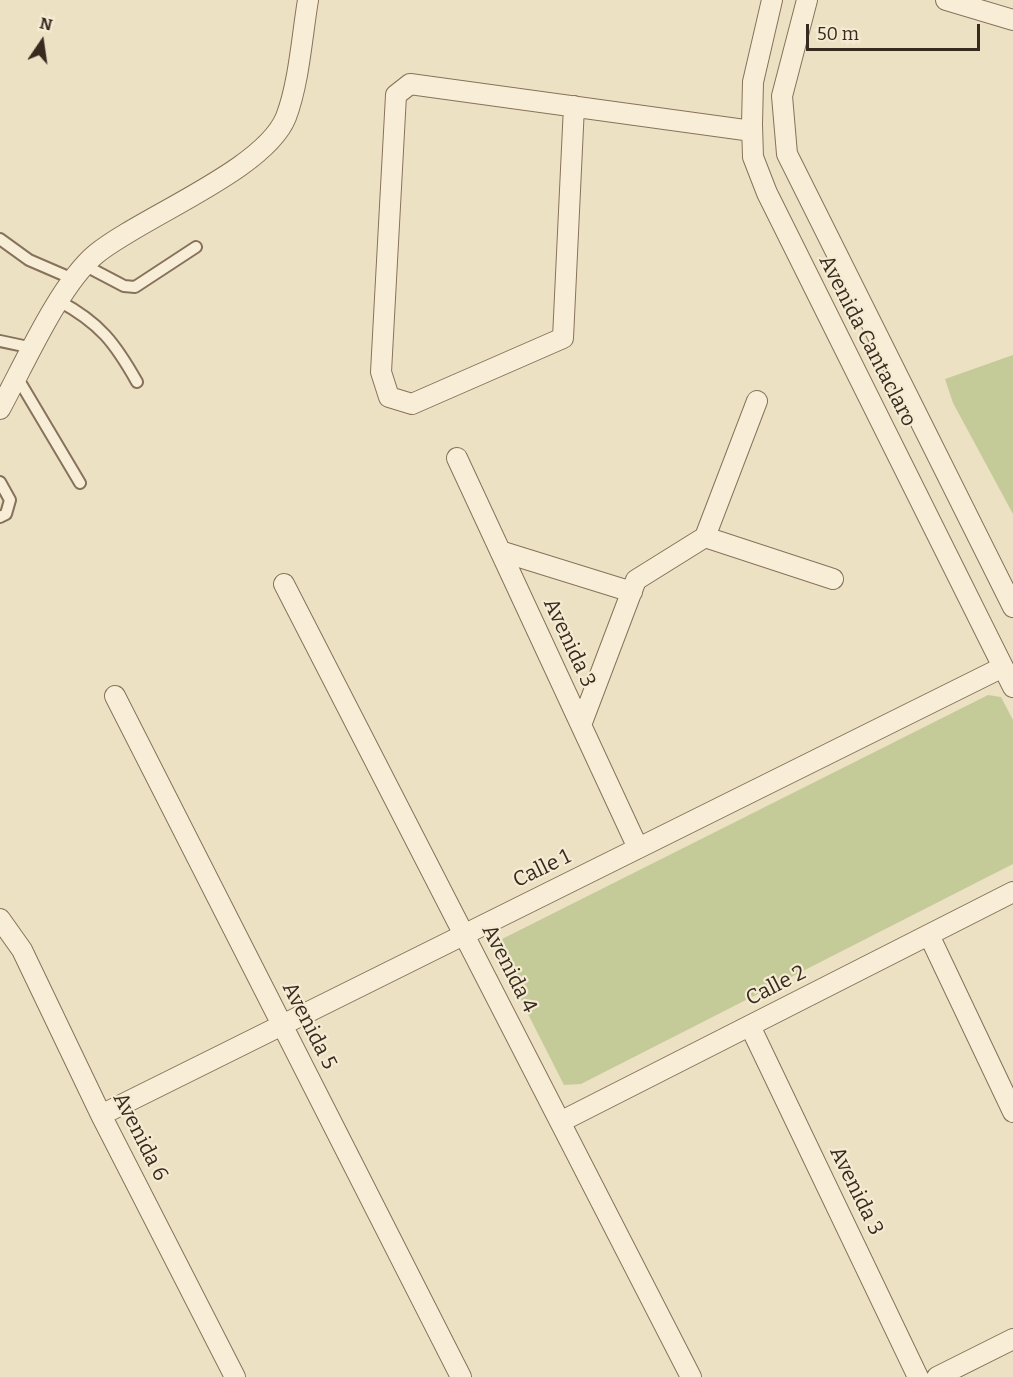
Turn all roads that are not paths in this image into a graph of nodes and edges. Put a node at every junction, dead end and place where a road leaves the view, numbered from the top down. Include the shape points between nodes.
1 (308, 0) edge
2 (772, 0) edge
3 (807, 0) edge
4 (946, 0) edge
5 (1013, 20) edge
6 (574, 106) junction
7 (752, 131) junction
8 (0, 239) edge
9 (196, 247) dead end
10 (79, 272) junction
11 (60, 301) junction
12 (0, 341) edge
13 (33, 348) junction
14 (17, 376) junction
15 (137, 382) dead end
16 (757, 402) dead end
17 (0, 409) edge
18 (457, 458) dead end
19 (0, 482) edge
20 (80, 483) dead end
21 (0, 517) edge
22 (705, 537) junction
23 (500, 551) junction
24 (833, 579) dead end
25 (284, 584) dead end
26 (632, 592) junction
27 (1013, 607) edge
28 (1003, 667) junction
29 (1013, 687) edge
30 (115, 696) dead end
31 (581, 725) junction
32 (638, 848) junction
33 (1013, 892) edge
34 (0, 919) edge
35 (465, 934) junction
36 (929, 935) junction
37 (282, 1025) junction
38 (750, 1026) junction
39 (1013, 1112) edge
40 (101, 1115) junction
41 (561, 1122) junction
42 (1013, 1339) edge
43 (235, 1377) edge
44 (460, 1377) edge
45 (692, 1377) edge
46 (918, 1377) edge
47 (936, 1377) edge

1 - 10 street via 290,104 272,140 208,185 109,245
2 - 7 street, Avenida Cantaclaro via 753,82
3 - 27 street, Avenida Cantaclaro via 782,96 788,154
4 - 5 street
6 - 6 street via 563,338 412,404 389,397 381,372 396,95 410,84
6 - 7 street
7 - 28 street, Avenida Cantaclaro via 753,158 767,193
8 - 10 lane via 29,260
9 - 10 lane via 135,286
10 - 11 street
11 - 13 street
11 - 15 lane via 97,324
12 - 13 lane
13 - 14 street
14 - 17 street
14 - 20 lane
16 - 22 street
18 - 23 street, Avenida 3
19 - 21 lane via 10,500 6,514
22 - 24 street
22 - 26 street via 636,580
23 - 26 street
23 - 31 street, Avenida 3
25 - 35 street, Avenida 4
26 - 31 street
28 - 29 street, Avenida Cantaclaro
28 - 32 street, Calle 1
30 - 37 street, Avenida 5
31 - 32 street, Avenida 3
32 - 35 street, Calle 1
33 - 36 street, Calle 2
34 - 40 street, Avenida 6 via 22,950
35 - 37 street, Calle 1
35 - 41 street, Avenida 4
36 - 38 street, Calle 2
36 - 39 street
37 - 40 street, Calle 1
37 - 44 street, Avenida 5
38 - 41 street, Calle 2
38 - 46 street, Avenida 3
40 - 43 street, Avenida 6
41 - 45 street, Avenida 4
42 - 47 street

